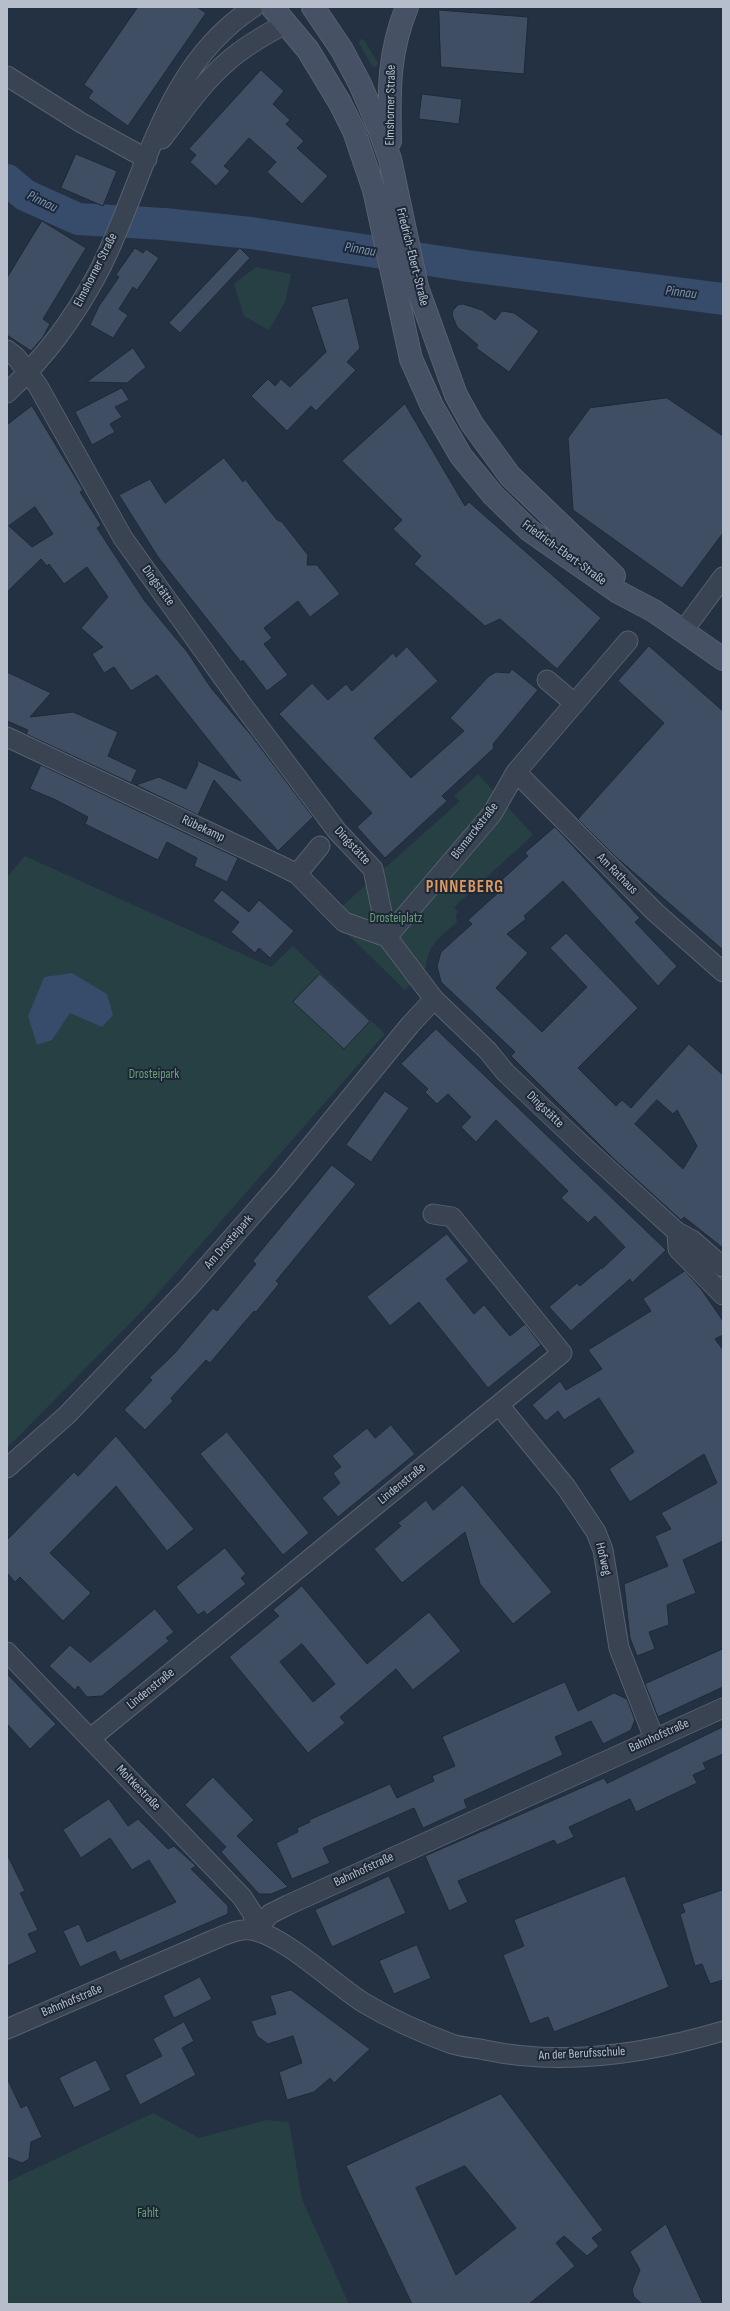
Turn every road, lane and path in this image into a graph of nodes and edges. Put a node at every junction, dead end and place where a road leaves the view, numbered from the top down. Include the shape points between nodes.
1 (254, 7) edge
2 (272, 7) edge
3 (407, 7) edge
4 (315, 8) edge
5 (287, 23) junction
6 (7, 76) edge
7 (390, 158) junction
8 (147, 159) junction
9 (392, 220) junction
10 (406, 288) junction
11 (7, 350) edge
12 (29, 372) junction
13 (420, 379) junction
14 (7, 393) edge
15 (456, 394) junction
16 (563, 527) junction
17 (529, 530) junction
18 (723, 577) edge
19 (654, 612) junction
20 (683, 631) junction
21 (628, 641) dead end
22 (723, 659) edge
23 (547, 680) dead end
24 (574, 703) junction
25 (7, 737) edge
26 (516, 772) junction
27 (327, 840) junction
28 (297, 874) junction
29 (387, 937) junction
30 (723, 972) edge
31 (434, 999) junction
32 (433, 1214) dead end
33 (685, 1227) junction
34 (721, 1266) edge
35 (723, 1287) edge
36 (723, 1295) edge
37 (500, 1405) junction
38 (7, 1468) edge
39 (7, 1652) edge
40 (723, 1708) edge
41 (91, 1738) junction
42 (654, 1738) junction
43 (256, 1931) junction
44 (7, 2029) edge
45 (723, 2031) edge

1 - 8 street, Elmshorner Straße via 239,17 209,47 181,84 158,126
2 - 5 main road, Friedrich-Ebert-Straße
3 - 7 main road, Elmshorner Straße via 397,31 389,81
4 - 5 main road, Elmshorner Straße
4 - 7 main road, Friedrich-Ebert-Straße via 360,84
5 - 8 street, Elmshorner Straße via 227,61 195,95
5 - 9 main road, Friedrich-Ebert-Straße via 308,50 340,103
6 - 8 street via 80,122
7 - 9 main road, Friedrich-Ebert-Straße
8 - 12 street, Elmshorner Straße via 98,272 64,329
9 - 10 main road, Friedrich-Ebert-Straße
10 - 13 main road, Friedrich-Ebert-Straße via 411,359
10 - 15 main road, Friedrich-Ebert-Straße
11 - 12 street, Dingstätte via 16,356
12 - 14 street, Elmshorner Straße
12 - 27 street, Dingstätte via 123,538 244,707
13 - 15 main road via 433,379 444,383
13 - 17 main road, Friedrich-Ebert-Straße via 432,406 461,456 493,495
15 - 16 main road, Friedrich-Ebert-Straße via 472,424 505,470
16 - 17 main road via 558,532 549,534
16 - 19 main road, Friedrich-Ebert-Straße
17 - 19 main road, Friedrich-Ebert-Straße via 618,592
18 - 20 street
19 - 20 main road, Friedrich-Ebert-Straße
20 - 22 main road, Friedrich-Ebert-Straße
21 - 24 street, Bismarckstraße
23 - 24 street
24 - 26 street, Bismarckstraße
25 - 28 street, Rübekamp
26 - 29 street, Bismarckstraße via 492,814
26 - 30 street, Am Rathaus via 655,912
27 - 28 street
27 - 29 street, Dingstätte via 373,869
28 - 29 street, Rübekamp via 344,922
29 - 31 street, Dingstätte
31 - 33 street, Dingstätte via 572,1137
31 - 38 street, Am Drosteipark via 283,1180 190,1286 67,1415
32 - 37 street, Lindenstraße via 452,1217 562,1352
33 - 34 street, Dingstätte via 692,1240
33 - 36 street via 678,1249
34 - 35 street
37 - 41 street, Lindenstraße
37 - 42 street, Hofweg via 570,1493 596,1532 603,1550 619,1648
39 - 41 street, Moltkestraße
40 - 42 street, Bahnhofstraße
41 - 43 street, Moltkestraße via 242,1897 253,1914
42 - 43 street, Bahnhofstraße via 288,1905 270,1914
43 - 44 street, Bahnhofstraße via 230,1933
43 - 45 street, An der Berufsschule via 291,1950 364,2003 404,2024 453,2044 508,2055 553,2059 612,2056 670,2045

